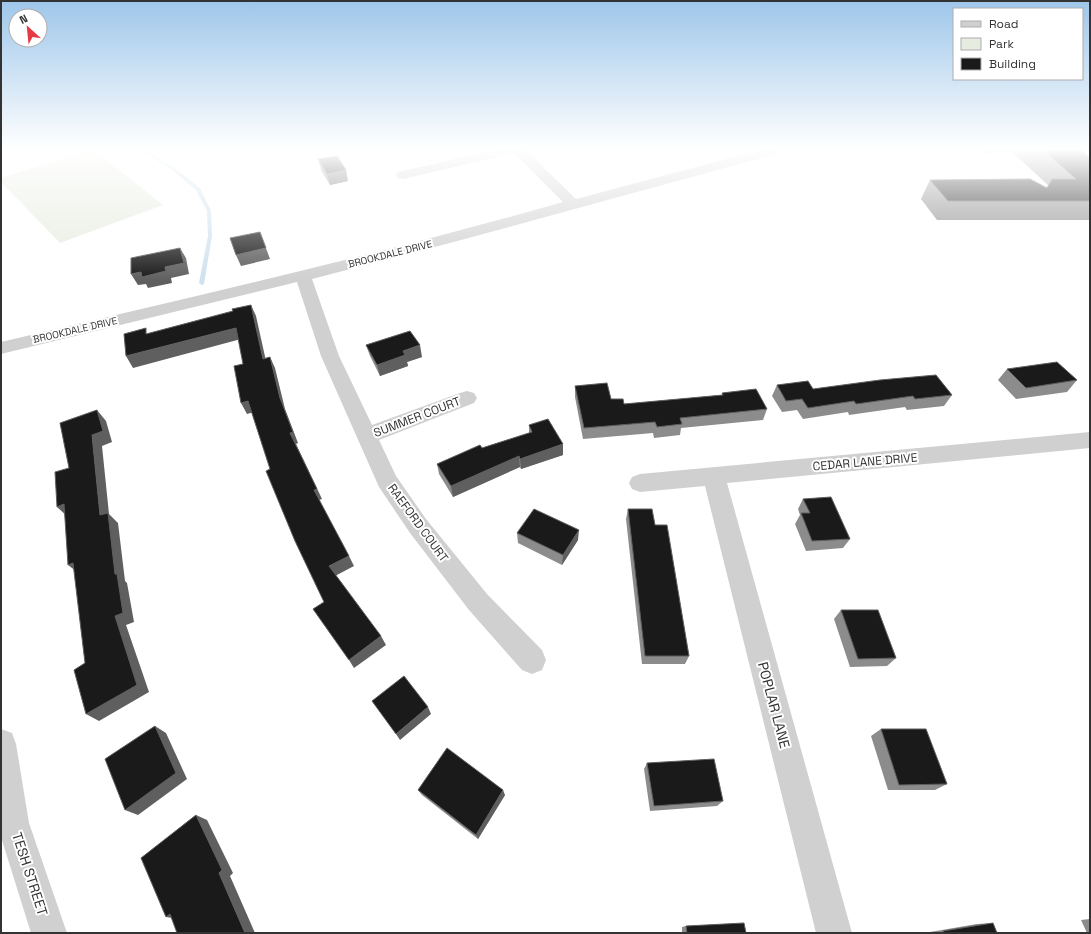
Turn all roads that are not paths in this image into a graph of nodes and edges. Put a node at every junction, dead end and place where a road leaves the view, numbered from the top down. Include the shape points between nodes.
1 (562, 194) edge
2 (612, 194) edge
3 (573, 204) junction
4 (303, 276) junction
5 (1, 348) edge
6 (467, 398) dead end
7 (366, 436) junction
8 (1090, 440) edge
9 (714, 476) junction
10 (640, 483) dead end
11 (532, 660) dead end
12 (1, 744) edge
13 (7, 826) edge
14 (49, 933) edge
15 (834, 933) edge

1 - 3 street
2 - 3 street, BROOKDALE DRIVE
3 - 4 street, BROOKDALE DRIVE via 454,238
4 - 5 street, BROOKDALE DRIVE
4 - 7 street, RAEFORD COURT via 330,356
6 - 7 street, SUMMER COURT
7 - 11 street, RAEFORD COURT via 387,481 418,526 478,602
8 - 9 street, CEDAR LANE DRIVE
9 - 10 street, CEDAR LANE DRIVE
9 - 15 street, POPLAR LANE
12 - 13 street, TESH STREET
13 - 14 street, TESH STREET

